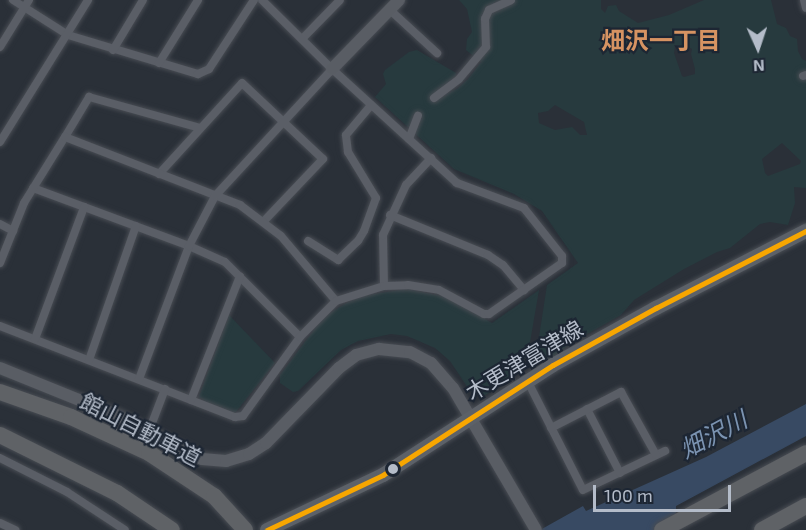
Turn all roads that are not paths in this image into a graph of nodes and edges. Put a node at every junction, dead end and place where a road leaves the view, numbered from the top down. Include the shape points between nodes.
1 (13, 0) edge
2 (88, 0) edge
3 (143, 0) edge
4 (198, 0) edge
5 (254, 0) edge
6 (262, 0) edge
7 (340, 0) edge
8 (399, 0) edge
9 (511, 0) edge
10 (804, 0) edge
11 (27, 4) edge
12 (806, 8) edge
13 (390, 10) junction
14 (68, 35) junction
15 (302, 39) junction
16 (0, 46) edge
17 (112, 50) junction
18 (437, 54) dead end
19 (159, 63) junction
20 (332, 69) junction
21 (435, 98) dead end
22 (371, 105) junction
23 (418, 116) dead end
24 (284, 121) junction
25 (200, 128) junction
26 (65, 137) junction
27 (409, 139) junction
28 (0, 142) edge
29 (431, 158) junction
30 (159, 174) junction
31 (33, 188) junction
32 (215, 196) junction
33 (84, 207) junction
34 (390, 215) junction
35 (264, 221) junction
36 (0, 224) edge
37 (136, 226) junction
38 (13, 231) junction
39 (806, 231) edge
40 (308, 241) dead end
41 (189, 246) junction
42 (2, 250) edge
43 (0, 263) edge
44 (240, 276) junction
45 (384, 286) junction
46 (524, 290) junction
47 (336, 301) junction
48 (0, 326) edge
49 (300, 337) junction
50 (35, 339) junction
51 (88, 360) junction
52 (0, 368) edge
53 (139, 379) junction
54 (527, 380) junction
55 (165, 389) junction
56 (0, 392) edge
57 (191, 399) junction
58 (587, 409) junction
59 (471, 417) junction
60 (551, 428) junction
61 (149, 431) junction
62 (0, 435) edge
63 (665, 451) dead end
64 (806, 453) edge
65 (656, 455) junction
66 (0, 458) edge
67 (620, 473) junction
68 (806, 506) edge
69 (0, 523) edge
70 (668, 527) edge
71 (535, 529) edge
72 (15, 530) edge
73 (125, 530) edge
74 (172, 530) edge
75 (245, 530) edge
76 (267, 530) edge
77 (762, 530) edge

1 - 11 street
2 - 14 street
3 - 17 street
4 - 19 street
5 - 19 street via 205,73
6 - 15 street
7 - 15 street
8 - 13 street
9 - 21 street via 489,10 485,19 486,47 459,79
10 - 12 street
11 - 14 street
11 - 16 street
13 - 18 street
13 - 20 street
14 - 17 street
14 - 28 street
15 - 20 street
17 - 19 street
20 - 22 street
20 - 24 street
22 - 27 street
22 - 40 street via 346,135 348,152 376,198 364,231 338,260
23 - 27 street
24 - 25 street via 242,83
24 - 32 street
24 - 35 street via 323,159
25 - 26 street via 89,97
25 - 30 street
26 - 30 street
26 - 31 street
27 - 29 street
29 - 34 street via 406,185
29 - 46 street via 457,183 524,208 562,256 561,265
30 - 32 street
31 - 33 street
31 - 38 street
32 - 35 street via 240,205
32 - 41 street
33 - 37 street
33 - 50 street
34 - 45 street via 383,235
34 - 46 street via 488,255 503,265
35 - 47 street via 311,268
36 - 38 street
37 - 41 street
37 - 51 street
38 - 42 street
39 - 54 main road, 木更津富津線
41 - 44 street via 225,262
41 - 53 street
42 - 43 street
44 - 49 street
44 - 57 street
45 - 46 street via 439,290 484,314
45 - 47 street
47 - 49 street
48 - 50 street
49 - 57 street via 243,416 235,417
50 - 51 street
51 - 53 street
52 - 61 street
53 - 55 street
54 - 59 main road, 木更津富津線
54 - 60 street
55 - 57 street
55 - 61 street
56 - 75 highway, 館山自動車道 via 117,437 180,471 223,504
58 - 60 street
58 - 65 street via 622,393
58 - 67 street
59 - 61 street via 431,363 410,352 379,349 348,360 266,443 236,459 201,459
59 - 71 street
59 - 76 main road, 木更津富津線 via 383,475
60 - 67 street via 583,490
62 - 74 highway via 117,493
63 - 65 street
64 - 70 highway
65 - 67 street
66 - 73 street via 67,492
68 - 77 highway
69 - 72 street

